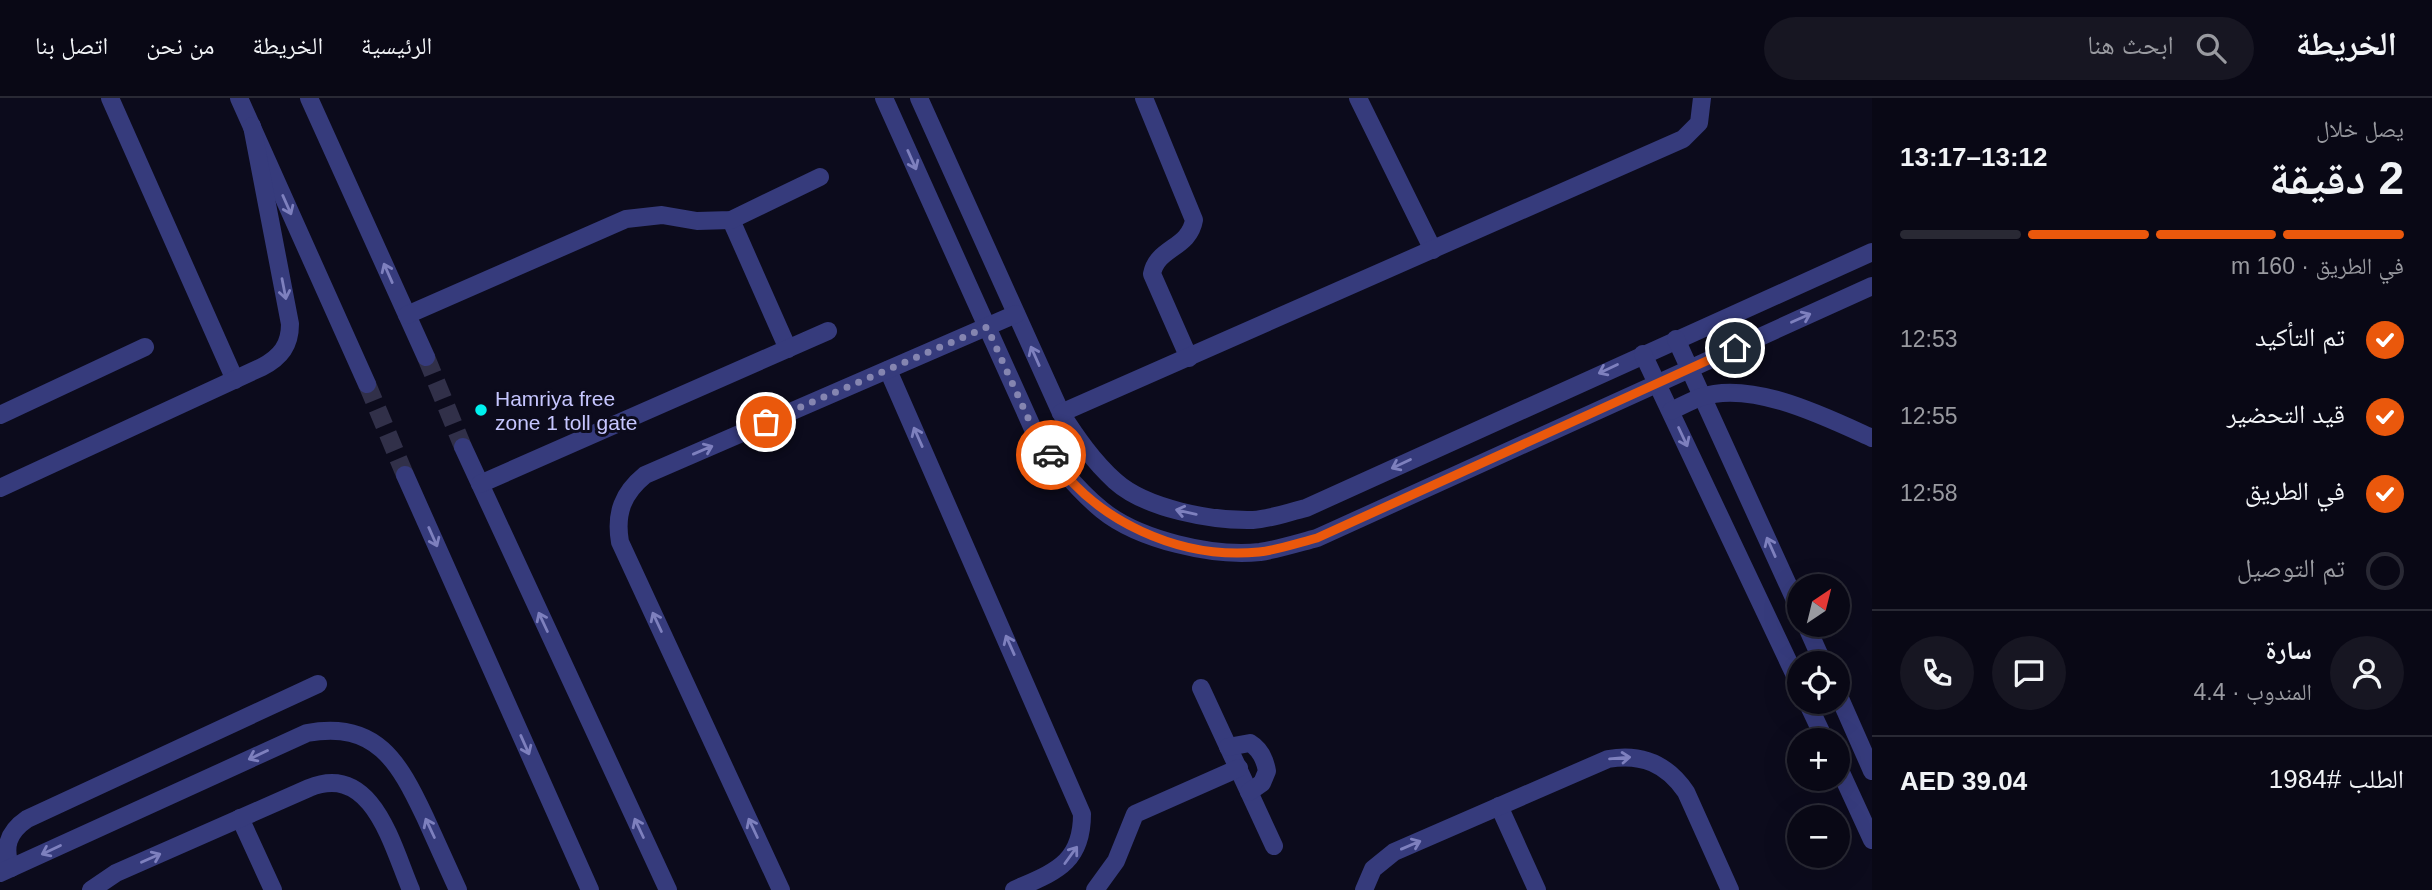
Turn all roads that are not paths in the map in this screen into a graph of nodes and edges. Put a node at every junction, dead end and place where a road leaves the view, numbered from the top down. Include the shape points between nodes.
1 (110, 98) edge
2 (239, 98) edge
3 (309, 98) edge
4 (884, 98) edge
5 (919, 98) edge
6 (1144, 98) edge
7 (1359, 98) edge
8 (1702, 98) edge
9 (252, 126) junction
10 (820, 177) dead end
11 (731, 220) junction
12 (1433, 250) junction
13 (1872, 252) edge
14 (1872, 286) edge
15 (407, 314) junction
16 (1016, 314) junction
17 (987, 327) junction
18 (828, 331) dead end
19 (1676, 339) junction
20 (145, 347) dead end
21 (788, 349) junction
22 (1643, 354) junction
23 (426, 357) tunnel mouth
24 (1189, 358) junction
25 (1690, 368) junction
26 (888, 370) junction
27 (235, 380) junction
28 (1658, 383) junction
29 (367, 384) tunnel mouth
30 (1703, 396) junction
31 (1671, 411) junction
32 (1061, 414) junction
33 (0, 415) edge
34 (1872, 438) edge
35 (463, 447) tunnel mouth
36 (0, 467) edge
37 (405, 475) tunnel mouth
38 (480, 484) junction
39 (4, 486) edge
40 (1787, 582) edge
41 (1787, 658) edge
42 (318, 684) dead end
43 (1201, 688) dead end
44 (1847, 714) edge
45 (1228, 747) junction
46 (1238, 768) junction
47 (1872, 771) edge
48 (1849, 791) edge
49 (1249, 792) junction
50 (1499, 806) junction
51 (240, 818) junction
52 (1872, 840) edge
53 (1274, 846) dead end
54 (6, 870) edge
55 (91, 890) edge
56 (273, 890) edge
57 (411, 890) edge
58 (458, 890) edge
59 (590, 890) edge
60 (668, 890) edge
61 (781, 890) edge
62 (1014, 890) edge
63 (1095, 890) edge
64 (1364, 890) edge
65 (1537, 890) edge
66 (1730, 890) edge

1 - 27 street
2 - 9 street
15 -> 3 street
4 -> 17 street
5 - 16 street
6 - 24 street via 1194,220 1188,239 1158,257 1152,274
7 - 12 street
8 - 12 street via 1699,123 1683,139
9 -> 27 street via 290,336 279,356
9 -> 29 street
10 - 11 street
11 - 15 street via 705,222 662,215 625,219
11 - 21 street
12 - 24 street
13 - 19 street
25 -> 14 street
15 - 23 street
16 - 17 street
32 -> 16 street
17 - 26 street
17 - 28 street via 1033,429 1060,470 1104,511 1156,538 1205,549 1259,552 1317,538
18 - 21 street
19 - 22 street
19 - 25 street
20 - 33 street
21 - 38 street
22 - 28 street
22 -> 32 street via 1306,508 1256,520 1209,518 1167,508 1117,483
24 - 32 street
25 - 28 street
25 - 30 street
61 -> 26 street via 620,541 620,507 645,475
62 -> 26 street via 1056,871 1068,860 1080,838 1082,814
27 - 39 street
28 - 31 street
30 - 31 street
30 - 34 street via 1731,394 1780,401
40 -> 30 street
31 -> 41 street
35 - 38 street
36 - 39 street
37 -> 59 street
60 -> 38 street
42 - 54 street via 27,819 10,835
43 - 45 street
44 - 47 street
45 - 46 street
45 - 49 street via 1250,743 1266,765 1262,783
46 - 49 street
46 - 63 street via 1135,814 1116,861
48 - 52 street
49 - 53 street
64 -> 50 street via 1373,869 1394,852
50 - 65 street
50 -> 66 street via 1608,760 1623,757 1653,762 1686,792
55 -> 51 street via 116,873
51 - 56 street
51 - 57 street via 319,784 343,783 373,806
58 -> 54 street via 397,763 370,740 339,730 307,733

